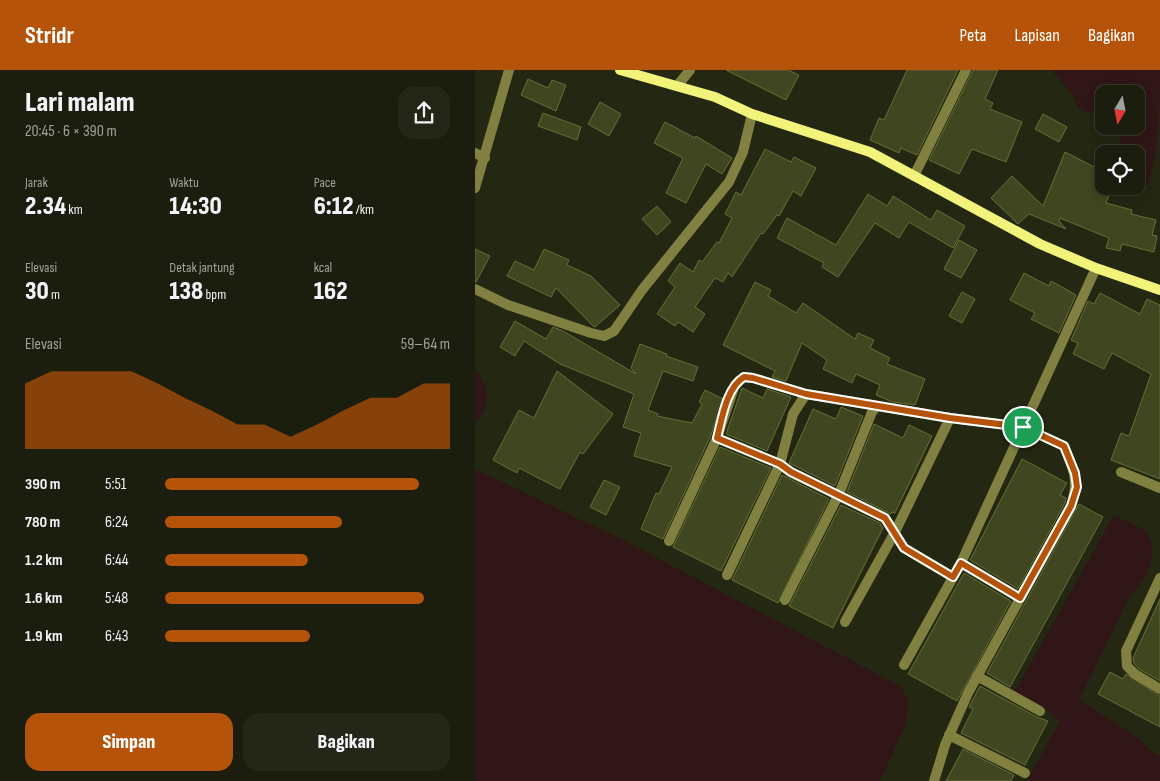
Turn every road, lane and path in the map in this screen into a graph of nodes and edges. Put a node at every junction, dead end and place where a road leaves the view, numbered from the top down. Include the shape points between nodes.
1 (509, 70) edge
2 (620, 70) edge
3 (690, 70) edge
4 (967, 70) edge
5 (677, 86) junction
6 (752, 114) junction
7 (475, 153) edge
8 (485, 158) junction
9 (914, 176) junction
10 (475, 188) edge
11 (1096, 268) junction
12 (475, 289) edge
13 (1160, 290) edge
14 (806, 394) junction
15 (877, 406) junction
16 (950, 418) junction
17 (1023, 427) junction
18 (717, 438) junction
19 (780, 464) junction
20 (1121, 472) dead end
21 (1160, 488) edge
22 (839, 494) junction
23 (895, 532) junction
24 (669, 541) dead end
25 (961, 563) junction
26 (727, 575) dead end
27 (953, 577) junction
28 (1160, 578) edge
29 (1020, 598) junction
30 (785, 600) dead end
31 (845, 622) dead end
32 (904, 665) dead end
33 (977, 676) junction
34 (1160, 689) edge
35 (1041, 711) dead end
36 (949, 735) junction
37 (1025, 774) dead end
38 (934, 781) edge

1 - 8 street
2 - 5 street
3 - 5 street
4 - 9 street
5 - 6 street via 715,97
6 - 9 street via 870,152
6 - 12 street via 743,152 729,182 609,335 600,336 563,324 508,305
7 - 8 street
8 - 10 street
9 - 11 street via 1040,244
11 - 13 street
11 - 17 street
14 - 15 street
14 - 18 street via 744,377 735,385 728,400
14 - 19 street via 793,414
15 - 16 street
15 - 22 street
16 - 17 street
16 - 23 street
17 - 25 street
17 - 29 street via 1064,446 1077,487 1071,506
18 - 19 street
18 - 24 street
19 - 22 street
19 - 26 street
20 - 21 street
22 - 23 street via 885,518
22 - 30 street
23 - 27 street via 904,548
23 - 31 street
25 - 27 street
25 - 29 street
27 - 32 street
28 - 34 street via 1126,651 1127,666 1142,680
29 - 33 street
33 - 35 street
33 - 36 street
36 - 37 street
36 - 38 street

